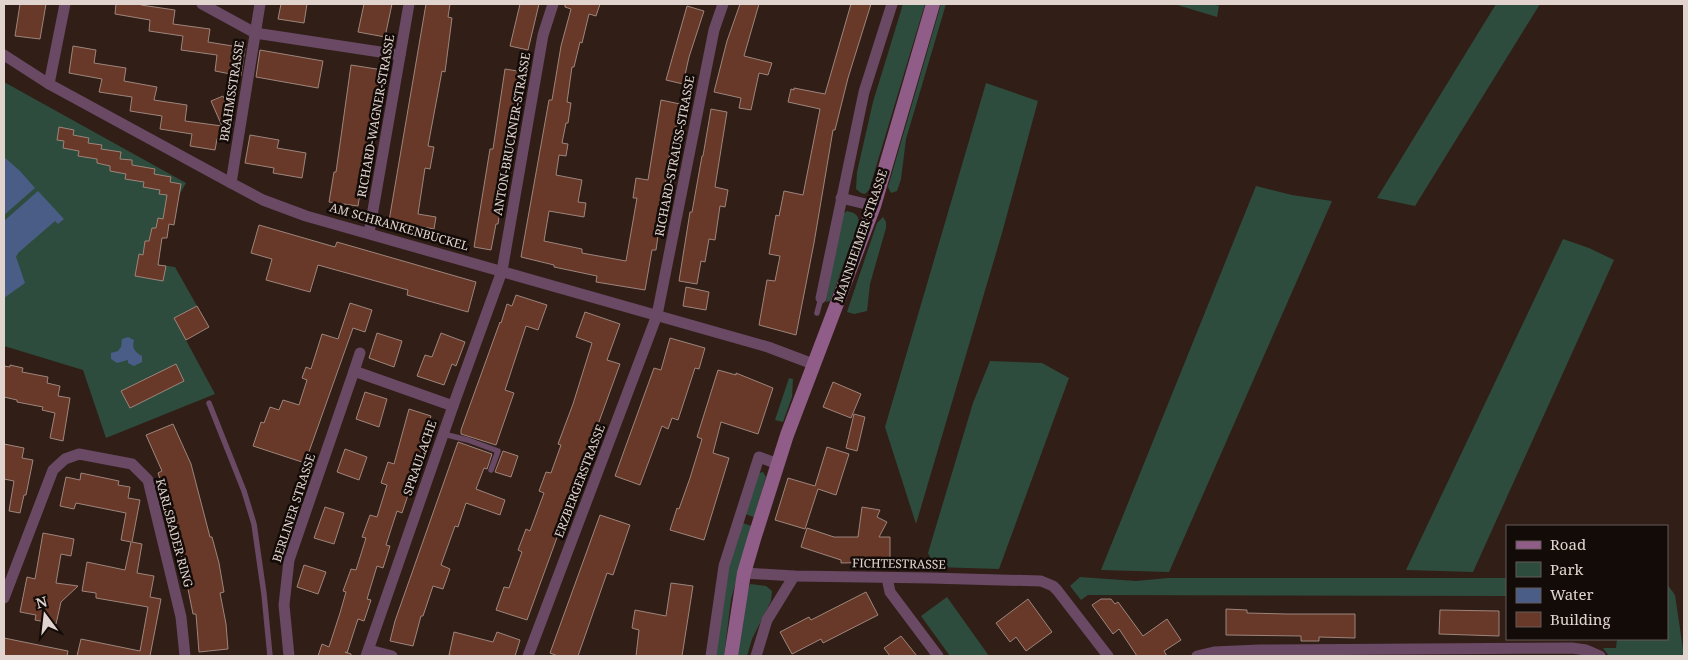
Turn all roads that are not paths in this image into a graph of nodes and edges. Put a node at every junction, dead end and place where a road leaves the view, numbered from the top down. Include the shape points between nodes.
1 (65, 4) edge
2 (202, 4) edge
3 (260, 4) edge
4 (409, 4) edge
5 (554, 4) edge
6 (723, 4) edge
7 (892, 4) edge
8 (933, 4) edge
9 (255, 33) junction
10 (4, 55) edge
11 (400, 55) junction
12 (49, 84) junction
13 (231, 184) junction
14 (841, 198) junction
15 (874, 206) junction
16 (369, 233) junction
17 (502, 271) junction
18 (821, 298) joint
19 (817, 314) dead end
20 (657, 315) junction
21 (360, 353) dead end
22 (813, 364) junction
23 (354, 372) junction
24 (209, 403) dead end
25 (452, 406) junction
26 (443, 434) junction
27 (778, 464) junction
28 (491, 470) dead end
29 (744, 573) junction
30 (794, 576) junction
31 (887, 578) junction
32 (4, 598) edge
33 (368, 653) edge
34 (1259, 653) edge
35 (1347, 653) edge
36 (1428, 653) edge
37 (185, 656) edge
38 (270, 656) edge
39 (289, 656) edge
40 (392, 656) edge
41 (528, 656) edge
42 (711, 656) edge
43 (731, 656) edge
44 (756, 656) edge
45 (938, 656) edge
46 (1108, 656) edge
47 (1197, 656) edge
48 (1600, 656) edge

1 - 12 street
2 - 9 street
3 - 9 street, BRAHMSSTRASSE
4 - 11 street, RICHARD-WAGNER-STRASSE
5 - 17 street, ANTON-BRUCKNER-STRASSE via 543,35
6 - 20 street, RICHARD-STRAUSS-STRASSE via 714,30
7 - 14 street via 864,92
8 - 15 main road, MANNHEIMER STRASSE
9 - 11 street
9 - 13 street, BRAHMSSTRASSE
10 - 12 street, AM SCHRANKENBUCKEL
11 - 16 street, RICHARD-WAGNER-STRASSE
12 - 13 street, AM SCHRANKENBUCKEL
13 - 16 street, AM SCHRANKENBUCKEL via 306,216
14 - 15 street
14 - 18 street
15 - 22 main road, MANNHEIMER STRASSE
16 - 17 street, AM SCHRANKENBUCKEL
17 - 20 street, AM SCHRANKENBUCKEL
17 - 25 street, SPRAULACHE
18 - 19 lane
20 - 22 street, AM SCHRANKENBUCKEL via 768,347
20 - 41 street, ERZBERGERSTRASSE
21 - 23 street, BERLINER STRASSE
22 - 27 main road, MANNHEIMER STRASSE
23 - 25 street
23 - 39 street, BERLINER STRASSE via 289,560 284,605
24 - 38 lane via 254,524
25 - 26 street, SPRAULACHE
26 - 28 lane via 498,451
26 - 33 street, SPRAULACHE
27 - 29 main road, MANNHEIMER STRASSE
27 - 42 street via 759,457 724,566
29 - 30 street, FICHTESTRASSE
29 - 43 main road, MANNHEIMER STRASSE
30 - 31 street, FICHTESTRASSE
30 - 44 street via 768,620
31 - 45 street via 890,592
31 - 46 street, FICHTESTRASSE via 1041,581 1053,586
32 - 37 street, KARLSBADER RING via 52,470 65,458 79,454 132,464 148,480 181,617
33 - 40 street
34 - 35 street
34 - 47 street via 1214,652
35 - 36 street
36 - 48 street via 1572,648

